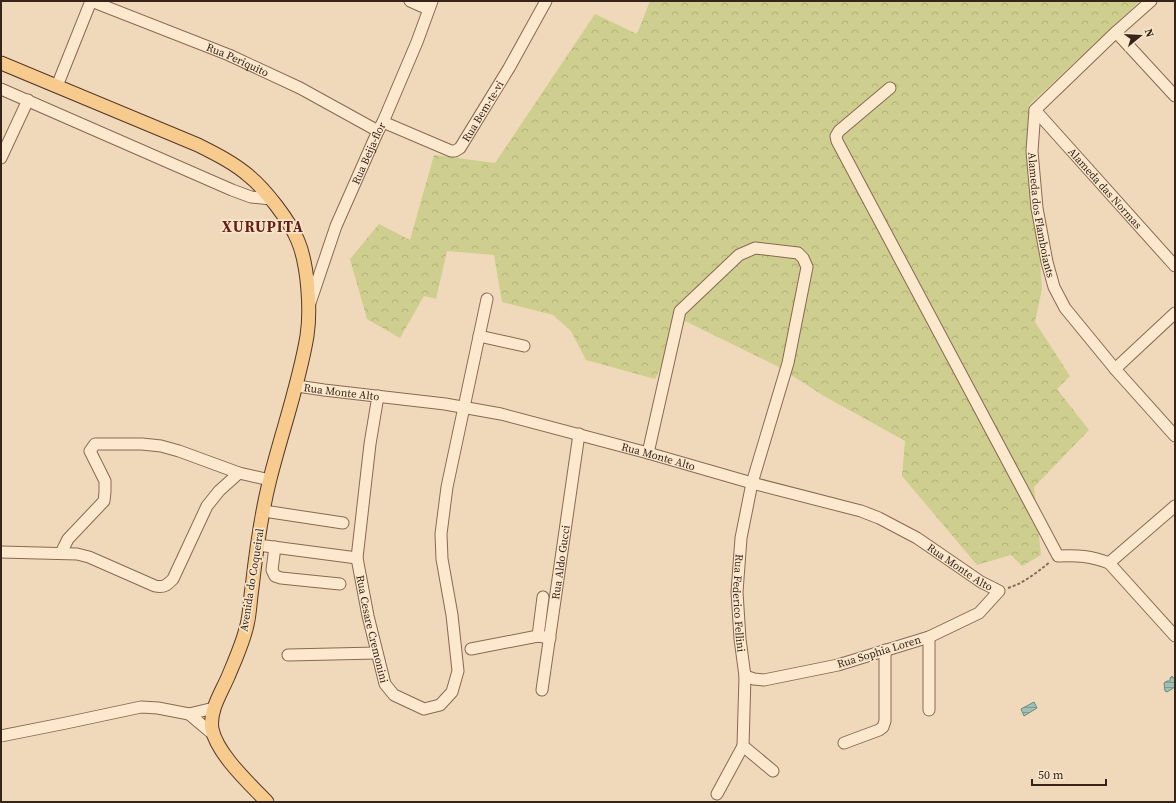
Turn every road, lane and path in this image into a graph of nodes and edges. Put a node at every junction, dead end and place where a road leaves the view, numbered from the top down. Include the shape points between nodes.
1 (91, 1) edge
2 (410, 1) edge
3 (546, 1) edge
4 (1151, 1) edge
5 (430, 5) edge
6 (1116, 32) junction
7 (1, 63) edge
8 (57, 86) junction
9 (890, 88) dead end
10 (1, 89) edge
11 (1175, 96) edge
12 (28, 100) junction
13 (1035, 110) junction
14 (380, 126) junction
15 (1, 158) edge
16 (271, 199) junction
17 (1175, 266) edge
18 (487, 299) dead end
19 (308, 307) junction
20 (1175, 313) edge
21 (479, 336) junction
22 (524, 346) dead end
23 (1115, 369) junction
24 (297, 386) junction
25 (378, 396) junction
26 (465, 407) junction
27 (579, 434) junction
28 (1175, 436) edge
29 (648, 453) junction
30 (239, 473) junction
31 (270, 480) junction
32 (752, 483) junction
33 (1175, 506) edge
34 (264, 511) junction
35 (343, 523) dead end
36 (258, 545) junction
37 (275, 547) junction
38 (1, 552) edge
39 (61, 553) junction
40 (1058, 556) junction
41 (357, 558) junction
42 (1109, 563) junction
43 (340, 584) dead end
44 (999, 591) junction
45 (543, 597) dead end
46 (538, 636) junction
47 (1175, 636) edge
48 (929, 637) junction
49 (550, 638) junction
50 (471, 649) dead end
51 (885, 650) junction
52 (377, 653) junction
53 (288, 655) dead end
54 (745, 676) junction
55 (542, 690) dead end
56 (214, 708) junction
57 (929, 710) dead end
58 (189, 714) junction
59 (1, 736) edge
60 (214, 736) junction
61 (844, 743) dead end
62 (743, 746) junction
63 (773, 771) dead end
64 (716, 794) dead end
65 (267, 802) edge

1 - 8 street
1 - 14 street, Rua Periquito via 229,55
2 - 5 street
3 - 14 street, Rua Bem-te-vi via 460,148 451,151
4 - 6 street
5 - 14 street, Rua Beija-flor
6 - 11 street
6 - 13 street
7 - 8 main road, Avenida do Coqueiral
8 - 16 main road, Avenida do Coqueiral via 224,158 250,176
9 - 40 street via 839,131 837,141
10 - 12 street
12 - 15 street
12 - 16 street via 232,190 251,197
13 - 17 street, Alameda das Normas
13 - 23 street, Alameda dos Flamboiants via 1032,151 1037,208 1054,287 1065,308
14 - 19 street, Rua Beija-flor via 336,226
16 - 19 main road, Avenida do Coqueiral via 298,241 305,269
18 - 21 street, Rua Cesare Cremonini
19 - 24 main road, Avenida do Coqueiral via 308,334
20 - 23 street
21 - 22 street
21 - 26 street, Rua Cesare Cremonini
23 - 28 street, Alameda dos Flamboiants
24 - 25 street, Rua Monte Alto
24 - 31 main road, Avenida do Coqueiral
25 - 26 street, Rua Monte Alto
25 - 41 street, Rua Cesare Cremonini
26 - 27 street, Rua Monte Alto
26 - 52 street, Rua Cesare Cremonini via 447,487 441,534 442,559 458,671 452,692 440,705 424,709 394,695 385,684
27 - 29 street, Rua Monte Alto
27 - 49 street, Rua Aldo Gucci
29 - 32 street, Rua Monte Alto
29 - 32 street, Rua Federico Fellini via 680,311 739,255 755,248 798,253 807,267 788,363
30 - 31 street
30 - 39 street via 207,506 168,585 155,586 89,557
30 - 39 street via 161,446 95,444 90,451 105,481 104,501 68,539
31 - 34 main road, Avenida do Coqueiral
32 - 44 street, Rua Monte Alto via 879,518 917,538 980,582
32 - 54 street, Rua Federico Fellini via 741,538 737,592
33 - 42 street
34 - 35 street
34 - 36 main road, Avenida do Coqueiral
36 - 37 street
36 - 56 main road, Avenida do Coqueiral via 247,624 239,651
37 - 41 street
37 - 43 street via 272,570 275,576
38 - 39 street
40 - 42 street via 1078,555
40 - 44 path via 1030,577
41 - 52 street, Rua Cesare Cremonini
42 - 47 street
44 - 48 street, Rua Sophia Loren via 979,613
45 - 46 street
46 - 49 street
46 - 50 street
48 - 51 street, Rua Sophia Loren
48 - 57 street
49 - 55 street, Rua Aldo Gucci
51 - 54 street, Rua Sophia Loren via 838,664 764,680
51 - 61 street via 883,727
52 - 53 street
54 - 62 street, Rua Federico Fellini
56 - 58 street
56 - 60 main road, Avenida do Coqueiral
58 - 59 street via 141,707
58 - 60 street
60 - 65 main road, Avenida do Coqueiral via 236,768
62 - 63 street
62 - 64 street

